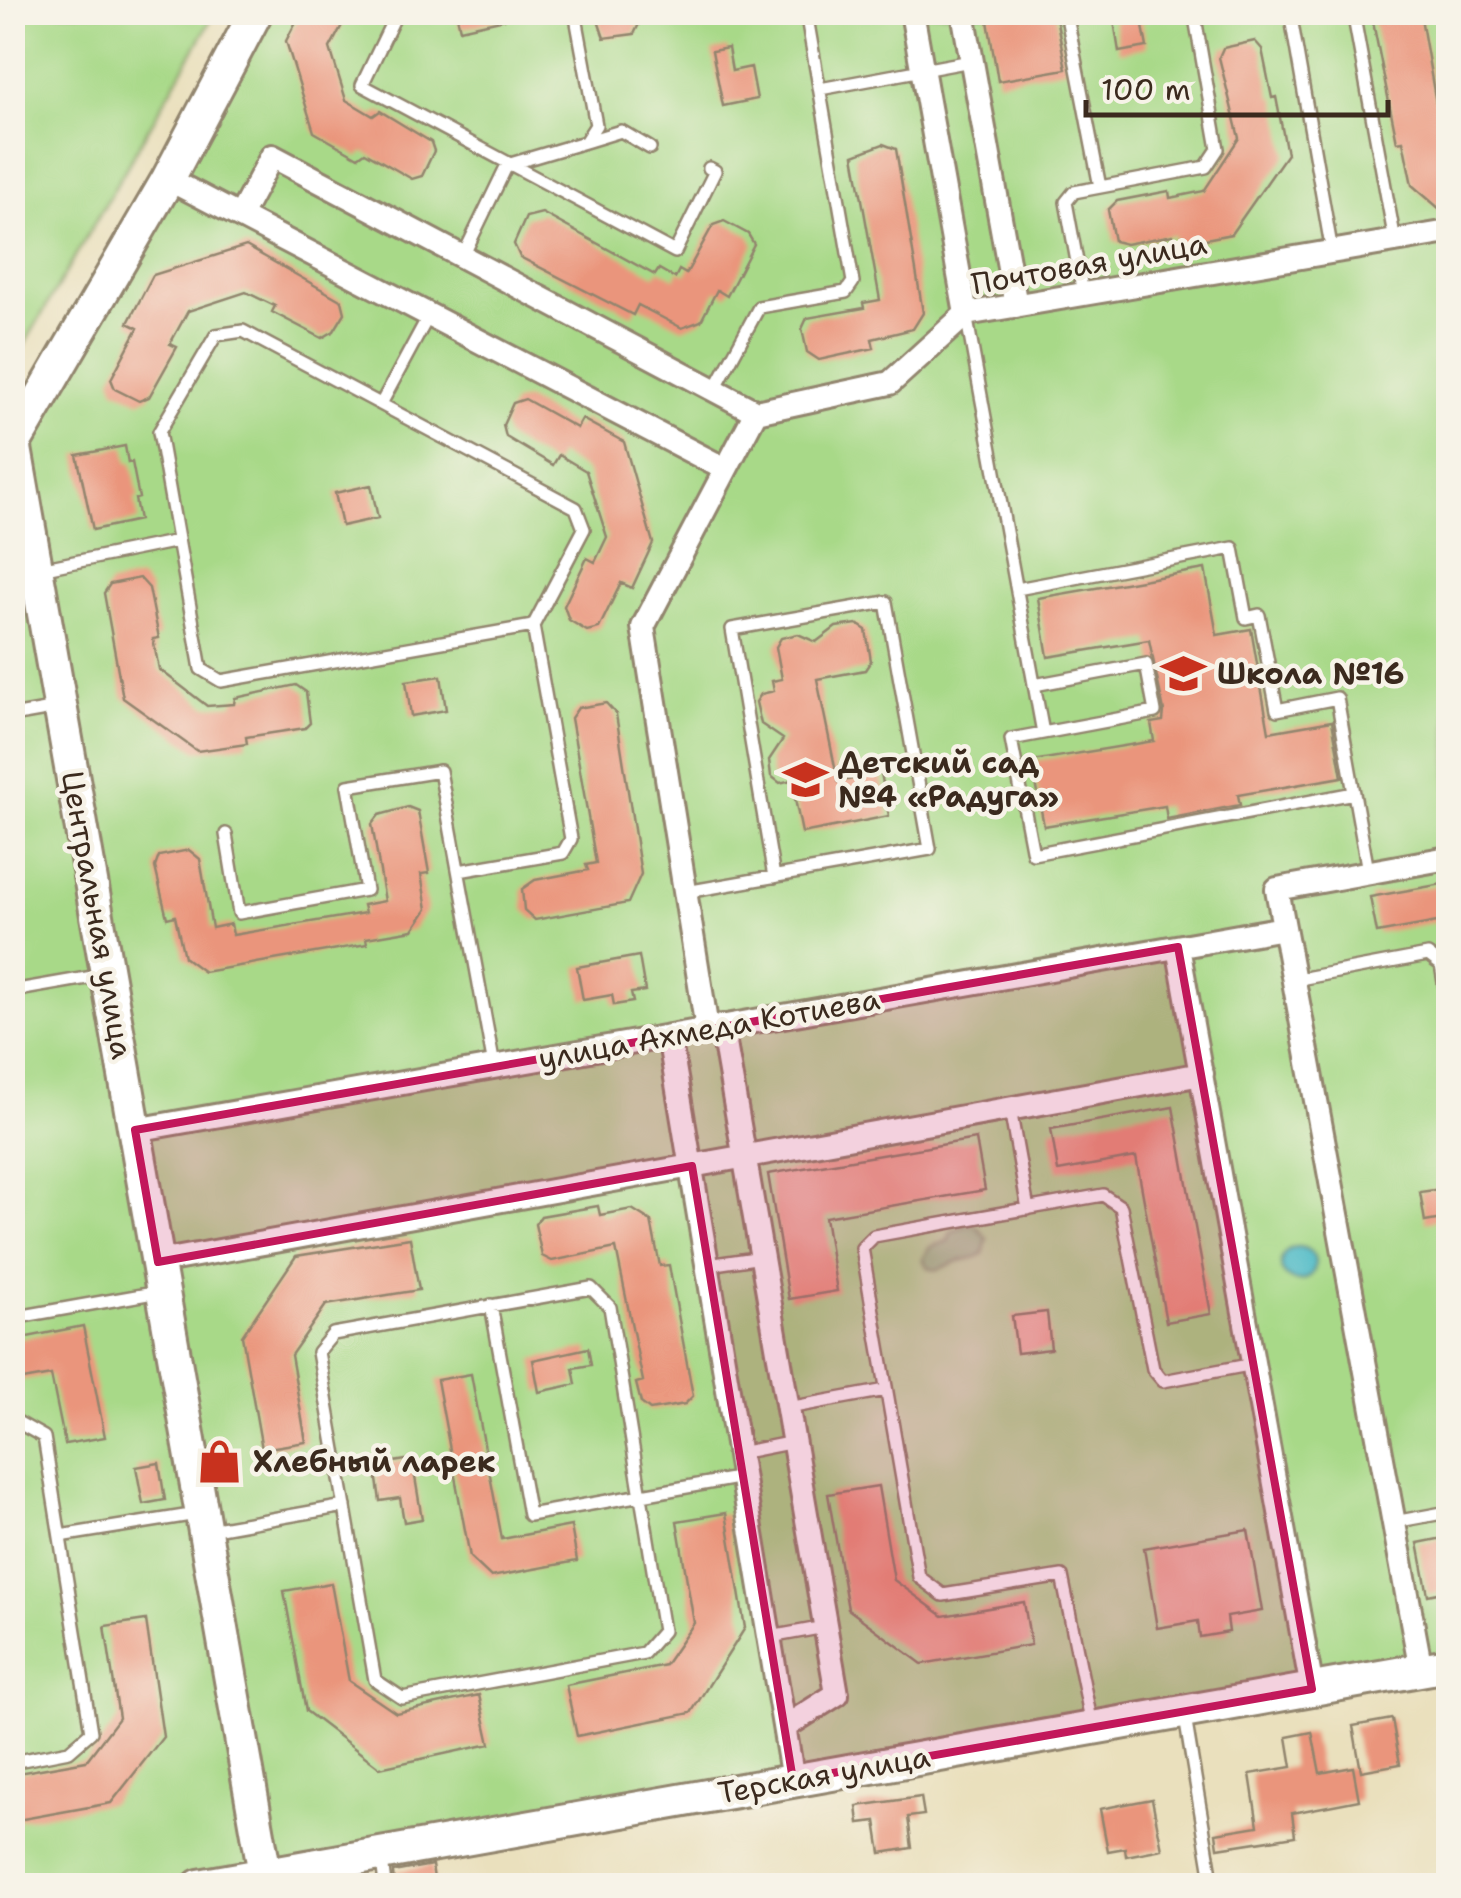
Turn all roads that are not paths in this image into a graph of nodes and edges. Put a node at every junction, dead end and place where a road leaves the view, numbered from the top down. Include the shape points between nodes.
1 (256, 12) edge
2 (396, 12) edge
3 (574, 12) edge
4 (806, 12) edge
5 (912, 12) edge
6 (963, 12) edge
7 (1066, 12) edge
8 (1194, 12) edge
9 (1290, 12) edge
10 (1354, 12) edge
11 (972, 61) junction
12 (922, 70) junction
13 (820, 89) junction
14 (585, 142) junction
15 (650, 148) dead end
16 (507, 164) junction
17 (709, 168) dead end
18 (168, 179) junction
19 (1100, 187) junction
20 (240, 216) junction
21 (1448, 232) edge
22 (1395, 241) junction
23 (1332, 252) junction
24 (463, 256) junction
25 (1082, 294) junction
26 (1016, 306) junction
27 (966, 314) junction
28 (428, 315) junction
29 (715, 389) junction
30 (28, 398) edge
31 (381, 404) junction
32 (756, 412) junction
33 (14, 437) edge
34 (725, 469) junction
35 (178, 541) junction
36 (37, 570) junction
37 (1016, 588) junction
38 (534, 626) junction
39 (1034, 685) junction
40 (61, 707) junction
41 (12, 716) edge
42 (1043, 733) junction
43 (1354, 794) junction
44 (226, 834) dead end
45 (1448, 858) edge
46 (459, 871) junction
47 (1368, 871) junction
48 (774, 876) junction
49 (686, 892) junction
50 (1284, 928) junction
51 (1178, 946) junction
52 (108, 974) junction
53 (1294, 980) junction
54 (12, 991) edge
55 (1448, 1005) edge
56 (714, 1028) junction
57 (670, 1036) junction
58 (494, 1066) junction
59 (1202, 1074) junction
60 (1010, 1109) junction
61 (134, 1130) junction
62 (745, 1156) junction
63 (692, 1166) junction
64 (1028, 1208) junction
65 (762, 1257) junction
66 (708, 1265) junction
67 (160, 1277) junction
68 (491, 1305) junction
69 (12, 1318) edge
70 (1254, 1364) junction
71 (886, 1390) junction
72 (788, 1408) junction
73 (12, 1419) edge
74 (794, 1442) junction
75 (739, 1453) junction
76 (743, 1477) junction
77 (641, 1495) junction
78 (345, 1506) junction
79 (1448, 1512) edge
80 (203, 1522) junction
81 (1394, 1522) junction
82 (60, 1536) junction
83 (825, 1626) junction
84 (770, 1637) junction
85 (1435, 1667) edge
86 (1312, 1689) junction
87 (1184, 1712) junction
88 (784, 1727) junction
89 (1092, 1728) junction
90 (12, 1762) edge
91 (793, 1780) junction
92 (383, 1870) edge
93 (264, 1874) junction
94 (199, 1886) edge
95 (1213, 1886) edge

1 - 18 street, Центральная улица
2 - 16 lane via 362,85
3 - 14 lane via 596,126
4 - 13 lane
5 - 12 street
6 - 11 street
7 - 19 lane
8 - 19 lane via 1218,149 1206,167
9 - 23 lane
10 - 22 lane
11 - 12 lane
11 - 26 street
12 - 13 lane
12 - 27 street
13 - 29 lane via 853,282 846,292 759,307
14 - 15 lane via 621,132
14 - 16 lane
16 - 17 lane via 675,252 715,170
16 - 24 lane
18 - 20 street
18 - 30 street, Центральная улица
19 - 25 lane via 1074,192 1066,202
20 - 24 street via 272,156
20 - 28 street
21 - 22 street, Почтовая улица
22 - 23 street, Почтовая улица
23 - 25 street, Почтовая улица
24 - 29 street
25 - 26 street, Почтовая улица
26 - 27 street, Почтовая улица
27 - 32 street, Почтовая улица via 890,383
27 - 37 lane
28 - 31 lane
28 - 34 street
29 - 32 street
30 - 33 street, Центральная улица
31 - 35 lane via 244,331 216,335 159,432
31 - 38 lane via 576,508 584,529
32 - 34 street
33 - 36 street, Центральная улица
34 - 49 street via 643,627
35 - 36 lane
35 - 38 lane via 200,670 221,681
36 - 40 street, Центральная улица
37 - 39 lane
37 - 43 lane via 1233,548 1246,618 1258,615 1276,710 1336,698
38 - 46 lane via 571,839 563,853
39 - 42 lane
39 - 42 lane via 1146,664 1154,712
40 - 41 lane
40 - 52 street, Центральная улица
42 - 43 lane via 1011,739 1033,854
43 - 47 lane
44 - 46 lane via 239,913 366,890 348,786 440,771
45 - 47 street
46 - 58 lane
47 - 50 street via 1277,889
48 - 48 lane via 930,849 886,602 732,630
48 - 49 lane
49 - 56 street
50 - 51 street, улица Ахмеда Котиева
50 - 53 street
51 - 56 street, улица Ахмеда Котиева
51 - 59 street
52 - 54 lane
52 - 61 street, Центральная улица
53 - 55 lane via 1428,955 1441,965
53 - 81 street
56 - 57 street, улица Ахмеда Котиева
56 - 62 street
57 - 58 street, улица Ахмеда Котиева
57 - 63 street
58 - 61 street, улица Ахмеда Котиева
59 - 60 street
59 - 70 street
60 - 62 street
60 - 64 lane
61 - 67 street, Центральная улица
62 - 63 street
62 - 65 street
63 - 66 street
63 - 67 street
64 - 70 lane via 1104,1195 1121,1207 1153,1369 1163,1381
64 - 71 lane via 874,1236 862,1248
65 - 66 lane
65 - 72 street
66 - 75 street
67 - 69 lane
67 - 80 street, Центральная улица
68 - 77 lane via 591,1288 610,1307
68 - 77 lane via 529,1515
68 - 78 lane via 334,1334 318,1352
70 - 86 street
71 - 72 lane
71 - 89 lane via 919,1577 942,1596 1062,1576
72 - 74 street
73 - 82 lane via 44,1436
74 - 75 lane
74 - 83 street
75 - 76 street
76 - 77 lane
76 - 84 street
77 - 78 lane via 663,1631 644,1653 402,1698 375,1680
78 - 80 lane
79 - 81 lane
80 - 82 lane
80 - 93 street, Центральная улица
81 - 85 street
82 - 90 lane via 91,1732 69,1751
83 - 84 lane
83 - 88 street via 837,1694
84 - 88 street
85 - 86 street, Терская улица
86 - 87 street, Терская улица
87 - 89 street, Терская улица
87 - 95 lane
88 - 91 street
89 - 91 street, Терская улица
91 - 92 street, Терская улица
92 - 93 street, Терская улица
93 - 94 street, Терская улица

